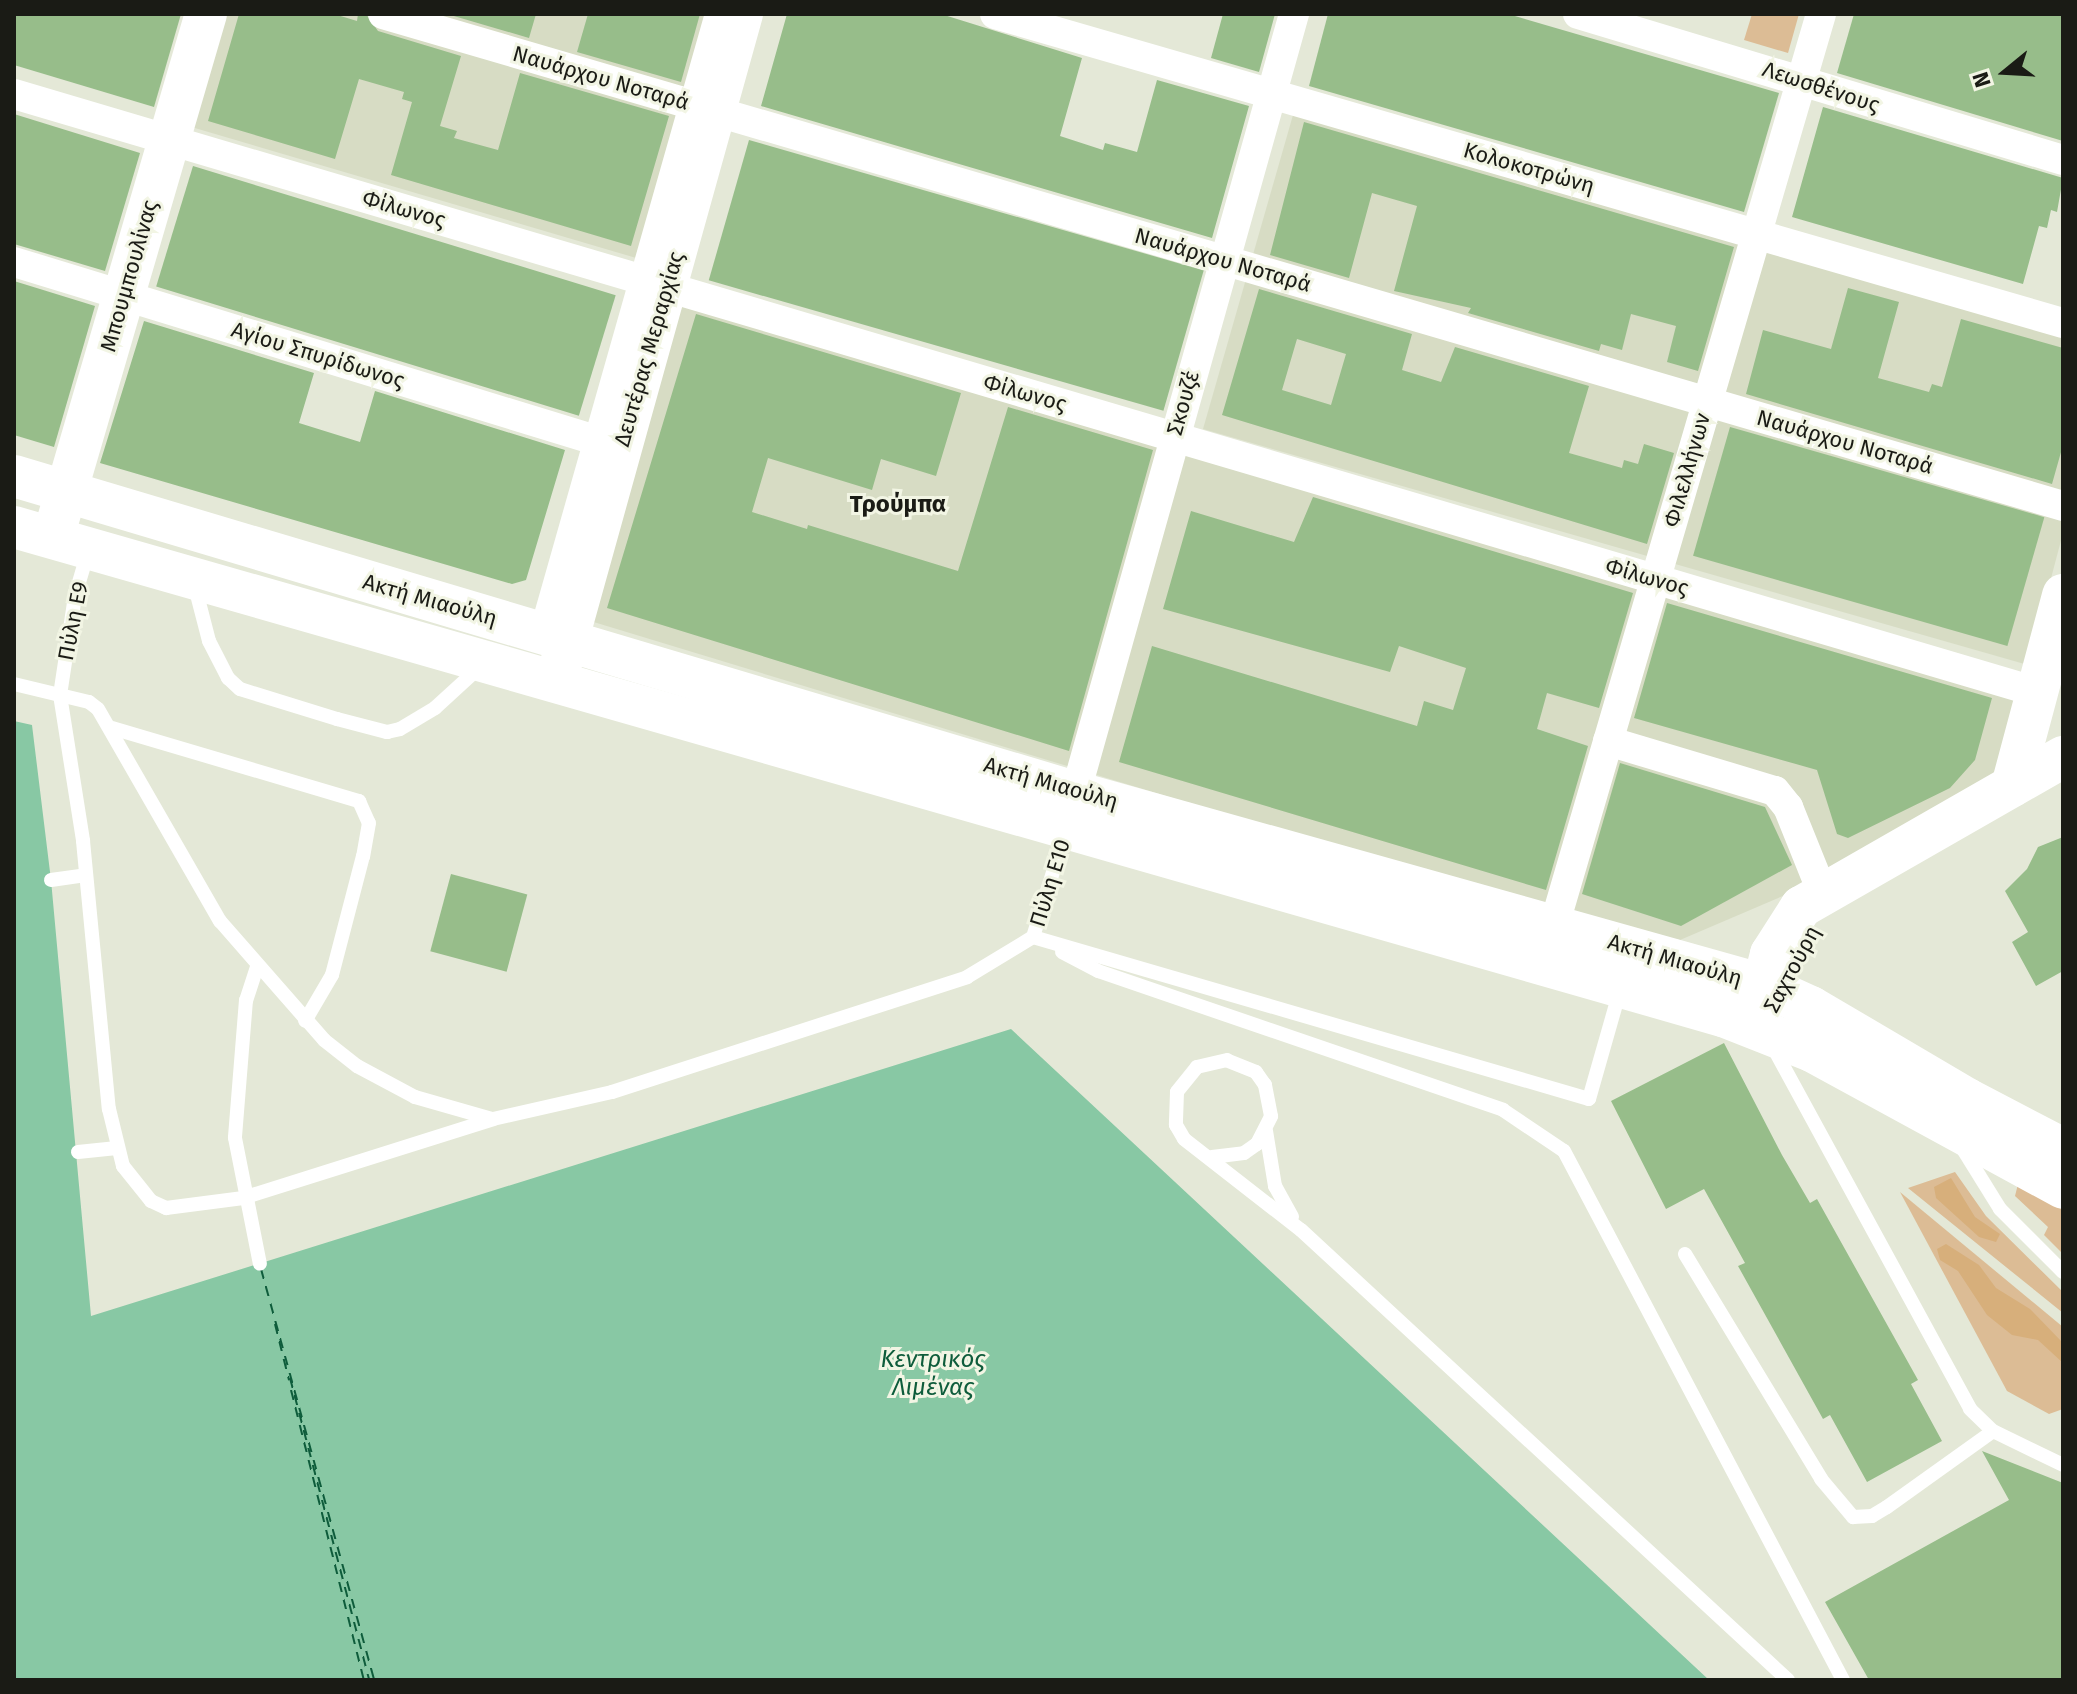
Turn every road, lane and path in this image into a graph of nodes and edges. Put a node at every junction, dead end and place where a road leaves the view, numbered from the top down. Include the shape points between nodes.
1 (206, 14) edge
2 (383, 14) edge
3 (720, 14) edge
4 (742, 14) edge
5 (1294, 14) edge
6 (1578, 14) edge
7 (1821, 14) edge
8 (1012, 16) edge
9 (1800, 83) junction
10 (14, 94) edge
11 (1271, 94) junction
12 (705, 108) junction
13 (169, 140) junction
14 (2063, 160) edge
15 (1756, 234) junction
16 (1223, 260) junction
17 (14, 262) edge
18 (655, 284) junction
19 (123, 296) junction
20 (2063, 323) edge
21 (1707, 402) junction
22 (1173, 437) junction
23 (610, 444) junction
24 (14, 476) edge
25 (66, 492) junction
26 (2063, 506) edge
27 (14, 527) edge
28 (71, 543) junction
29 (191, 575) junction
30 (1655, 579) junction
31 (2063, 595) edge
32 (545, 657) junction
33 (485, 663) junction
34 (14, 684) edge
35 (2037, 692) junction
36 (60, 695) junction
37 (112, 728) junction
38 (1608, 741) junction
39 (2063, 757) edge
40 (2012, 786) junction
41 (1070, 810) junction
42 (86, 875) junction
43 (51, 880) dead end
44 (1823, 894) junction
45 (1554, 926) junction
46 (1033, 937) junction
47 (257, 967) junction
48 (1621, 987) junction
49 (1770, 989) junction
50 (305, 1021) junction
51 (1757, 1028) junction
52 (1812, 1051) junction
53 (1801, 1097) junction
54 (493, 1119) junction
55 (1941, 1121) junction
56 (1266, 1131) junction
57 (117, 1148) junction
58 (2063, 1149) edge
59 (78, 1152) dead end
60 (1212, 1157) junction
61 (2063, 1188) edge
62 (243, 1198) junction
63 (1301, 1230) junction
64 (1685, 1254) dead end
65 (260, 1264) dead end
66 (2063, 1272) edge
67 (1993, 1431) junction
68 (2063, 1465) edge
69 (1788, 1680) edge
70 (1843, 1680) edge

1 - 13 main road, Μπουμπουλίνας
2 - 12 street, Ναυάρχου Νοταρά
3 - 12 street, Δευτέρας Μεραρχίας
4 - 12 main road, Δευτέρας Μεραρχίας
5 - 11 street, Σκουζέ
6 - 9 street, Λεωσθένους via 1732,56
7 - 9 street, Φιλελλήνων
8 - 11 street, Κολοκοτρώνη
9 - 14 street, Λεωσθένους
9 - 15 street, Φιλελλήνων
10 - 13 street, Φίλωνος
11 - 15 street, Κολοκοτρώνη
11 - 16 street, Σκουζέ
12 - 16 street, Ναυάρχου Νοταρά
12 - 18 main road, Δευτέρας Μεραρχίας
13 - 18 street, Φίλωνος
13 - 19 main road, Μπουμπουλίνας
15 - 20 street, Κολοκοτρώνη
15 - 21 street, Φιλελλήνων
16 - 21 street, Ναυάρχου Νοταρά
16 - 22 street, Σκουζέ
17 - 19 street, Αγίου Σπυρίδωνος
18 - 22 street, Φίλωνος
18 - 23 main road, Δευτέρας Μεραρχίας
19 - 23 street, Αγίου Σπυρίδωνος
19 - 25 main road, Μπουμπουλίνας
21 - 26 street, Ναυάρχου Νοταρά
21 - 30 street, Φιλελλήνων
22 - 30 street, Φίλωνος
22 - 41 street, Σκουζέ
23 - 32 main road, Δευτέρας Μεραρχίας
24 - 25 main road, Ακτή Μιαούλη
25 - 28 main road, Μπουμπουλίνας
25 - 32 main road, Ακτή Μιαούλη
27 - 28 main road, Ακτή Μιαούλη
28 - 29 main road, Ακτή Μιαούλη
28 - 36 lane, Πύλη Ε9 via 75,596
29 - 33 main road, Ακτή Μιαούλη
29 - 33 lane via 209,641 228,678 240,689 337,719 387,732 400,729 435,708
30 - 35 street, Φίλωνος
30 - 38 street, Φιλελλήνων
31 - 35 main road
32 - 33 main road, Ακτή Μιαούλη
32 - 41 main road, Ακτή Μιαούλη
34 - 36 lane
35 - 40 main road
36 - 37 lane via 89,702
36 - 42 lane, Πύλη Ε9
37 - 47 lane via 220,921
37 - 50 lane via 359,801 369,823 363,856 332,975
38 - 44 street via 1775,791 1788,807
38 - 45 street, Φιλελλήνων
39 - 40 main road, Σαχτούρη
40 - 44 main road, Σαχτούρη
41 - 45 main road, Ακτή Μιαούλη
41 - 46 lane, Πύλη Ε10
41 - 48 main road, Ακτή Μιαούλη
42 - 43 lane
42 - 57 lane, Πύλη Ε9
44 - 49 main road, Σαχτούρη via 1801,907 1787,925
45 - 49 main road, Ακτή Μιαούλη
46 - 48 lane via 1589,1099
46 - 54 lane, Πύλη Ε9 via 967,977 612,1092
46 - 70 lane via 1098,971 1503,1110 1564,1151
47 - 50 lane
47 - 62 lane via 246,1000 235,1138
48 - 51 main road, Ακτή Μιαούλη
49 - 51 main road, Σαχτούρη
49 - 58 main road, Ακτή Μιαούλη
50 - 54 lane via 357,1066 391,1085
51 - 52 main road, Ακτή Μιαούλη
51 - 53 lane
52 - 53 lane via 1802,1065
52 - 55 main road, Ακτή Μιαούλη
53 - 67 lane via 1970,1409
54 - 62 lane, Πύλη Ε9
55 - 61 main road, Ακτή Μιαούλη
55 - 66 lane via 2000,1209
56 - 60 lane via 1244,1153
56 - 60 lane via 1270,1100 1256,1072 1227,1060 1197,1067 1177,1092 1176,1125 1197,1150
56 - 63 lane via 1275,1186
57 - 59 lane
57 - 62 lane, Πύλη Ε9 via 132,1182 166,1208
60 - 63 lane
62 - 65 lane
63 - 69 lane
64 - 67 lane via 1821,1479 1853,1517 1872,1516 1887,1507
67 - 68 lane

